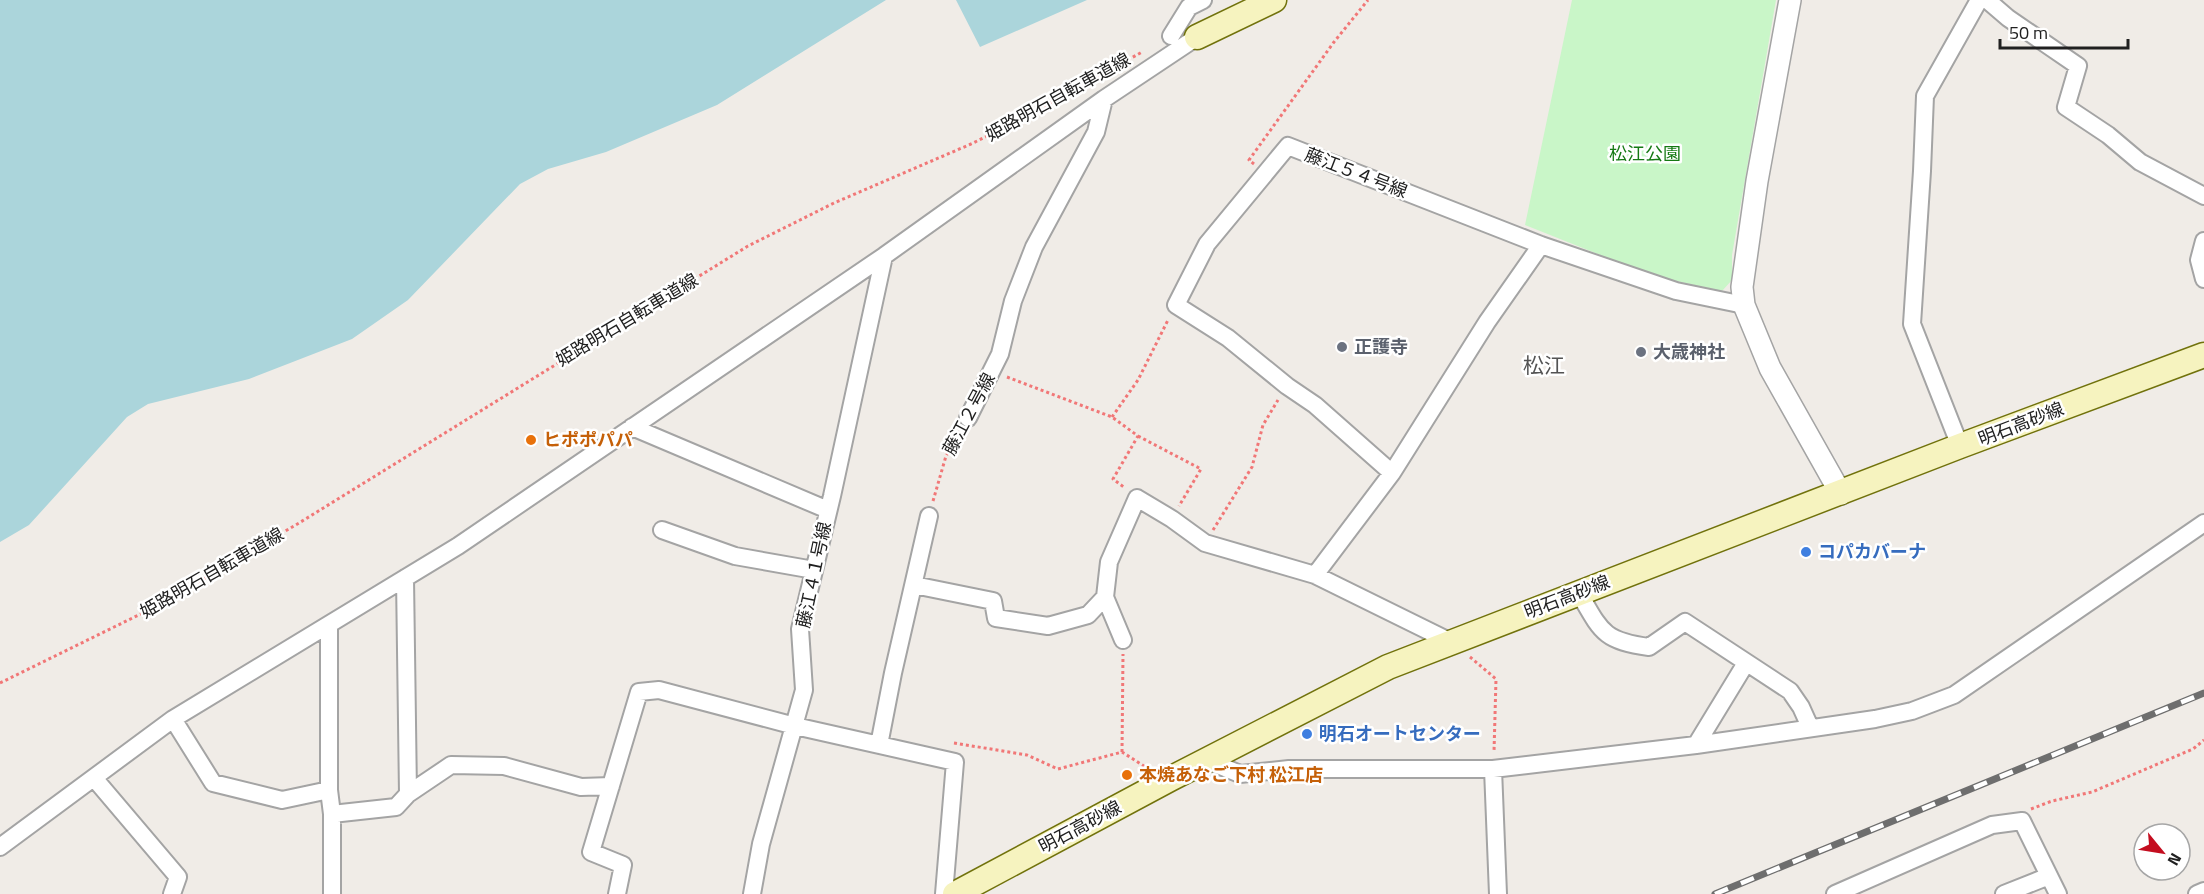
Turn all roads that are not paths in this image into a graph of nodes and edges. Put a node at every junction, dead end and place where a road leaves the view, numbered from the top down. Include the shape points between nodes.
1 (1203, 0) edge
2 (1274, 0) edge
3 (1790, 0) edge
4 (1979, 0) edge
5 (1987, 0) edge
6 (1171, 36) road end
7 (1197, 37) joint
8 (1104, 99) junction
9 (2204, 196) edge
10 (2204, 241) edge
11 (1541, 245) junction
12 (884, 256) junction
13 (2204, 279) edge
14 (1744, 304) junction
15 (2204, 355) edge
16 (968, 418) road end
17 (632, 427) junction
18 (1960, 446) junction
19 (1392, 473) junction
20 (1841, 494) junction
21 (828, 510) junction
22 (929, 516) road end
23 (2204, 523) edge
24 (662, 530) dead end
25 (814, 570) junction
26 (1315, 575) junction
27 (405, 578) junction
28 (914, 585) junction
29 (1578, 593) junction
30 (1105, 597) junction
31 (329, 625) junction
32 (1123, 640) road end
33 (1451, 642) junction
34 (1746, 663) junction
35 (173, 719) junction
36 (795, 726) junction
37 (1810, 727) junction
38 (879, 745) junction
39 (1696, 745) junction
40 (1206, 760) junction
41 (1493, 769) junction
42 (94, 778) junction
43 (611, 786) junction
44 (329, 790) junction
45 (408, 794) junction
46 (333, 814) junction
47 (0, 847) edge
48 (2049, 876) junction
49 (2204, 891) edge
50 (172, 894) edge
51 (332, 894) edge
52 (617, 894) edge
53 (752, 894) edge
54 (944, 894) edge
55 (955, 894) edge
56 (1498, 894) edge
57 (1835, 894) edge
58 (2004, 894) edge
59 (2058, 894) edge
60 (2197, 894) edge

1 - 6 street via 1189,7
2 - 7 main road
3 - 14 street via 1757,181 1742,287
4 - 18 street via 1925,96 1912,324
5 - 9 street via 2078,66 2066,107 2140,162
7 - 8 street
8 - 12 street
8 - 16 street, 藤江２号線 via 1096,132 1034,247 1013,301 1000,354
10 - 13 street via 2199,260
11 - 14 street via 1676,291
11 - 19 street via 1487,322
11 - 19 street, 藤江５４号線 via 1288,146 1207,244 1176,305 1228,338 1316,405
12 - 17 street
12 - 21 street, 藤江４１号線
14 - 20 street via 1770,368
15 - 18 main road, 明石高砂線
17 - 21 street
17 - 27 street
18 - 20 main road, 明石高砂線
19 - 26 street
20 - 29 main road, 明石高砂線
21 - 25 street, 藤江４１号線
22 - 28 street
23 - 37 street via 1954,695 1912,711
24 - 25 street via 735,556
25 - 36 street, 藤江４１号線 via 800,629 804,690
26 - 30 street via 1205,543 1137,498 1109,562
26 - 33 street
27 - 31 street
27 - 45 street
28 - 30 street via 993,601 996,618 1048,626 1088,615
28 - 38 street
29 - 33 main road, 明石高砂線
29 - 34 street via 1600,630 1625,644 1649,647 1685,622
30 - 32 street
31 - 35 street
31 - 44 street
33 - 40 main road, 明石高砂線 via 1388,667
34 - 37 street via 1790,692
34 - 39 street
35 - 42 street
35 - 44 street via 213,783 282,800
36 - 38 street
36 - 43 street via 659,690 639,692
36 - 53 street, 藤江４１号線 via 761,844
37 - 39 street
38 - 54 street via 955,762
39 - 41 street
40 - 41 street via 1240,774 1289,769
40 - 55 main road, 明石高砂線
41 - 56 street
42 - 47 street
42 - 50 street via 178,877
43 - 45 street via 581,787 504,766 451,765
43 - 52 street via 591,852 623,865
44 - 46 street
45 - 46 street via 396,807
46 - 51 street
48 - 57 street via 2022,821 1992,825
48 - 58 street
48 - 59 street
49 - 60 street

